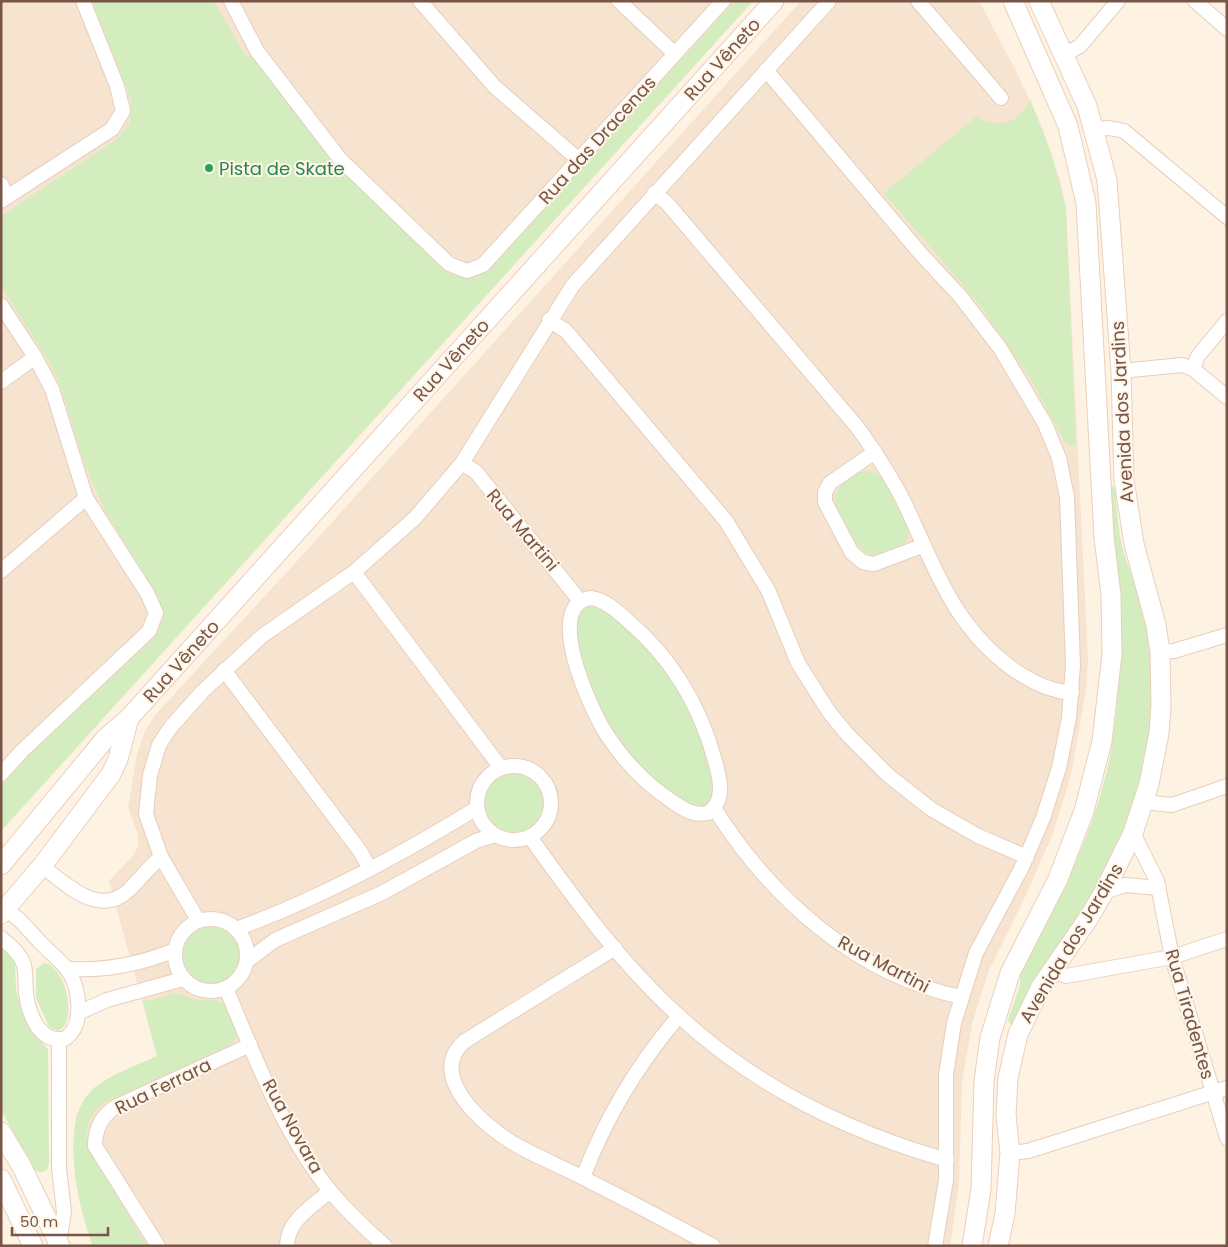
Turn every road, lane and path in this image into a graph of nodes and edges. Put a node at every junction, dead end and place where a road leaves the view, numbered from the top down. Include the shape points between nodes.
1 (83, 1) edge
2 (231, 1) edge
3 (420, 1) edge
4 (619, 1) edge
5 (723, 1) edge
6 (774, 1) edge
7 (829, 1) edge
8 (918, 1) edge
9 (1013, 1) edge
10 (1039, 1) edge
11 (1118, 1) edge
12 (1195, 1) edge
13 (1227, 29) edge
14 (675, 54) junction
15 (1064, 55) junction
16 (766, 70) junction
17 (1001, 98) dead end
18 (1095, 128) junction
19 (579, 160) junction
20 (1, 184) edge
21 (654, 193) junction
22 (4, 199) edge
23 (1227, 217) edge
24 (1, 305) edge
25 (549, 320) junction
26 (1227, 321) edge
27 (35, 357) junction
28 (1193, 369) junction
29 (1121, 371) junction
30 (1, 382) edge
31 (1227, 396) edge
32 (875, 452) junction
33 (462, 463) junction
34 (1102, 478) junction
35 (1124, 480) junction
36 (86, 498) junction
37 (922, 546) junction
38 (1, 571) edge
39 (354, 572) junction
40 (580, 601) junction
41 (1227, 635) edge
42 (1160, 652) junction
43 (224, 670) junction
44 (1072, 693) junction
45 (129, 718) junction
46 (88, 760) junction
47 (501, 768) junction
48 (1, 774) edge
49 (111, 774) junction
50 (1227, 786) edge
51 (1144, 802) junction
52 (477, 808) junction
53 (714, 808) junction
54 (1133, 833) junction
55 (495, 836) junction
56 (530, 837) junction
57 (161, 857) junction
58 (1027, 857) junction
59 (1, 865) edge
60 (42, 866) junction
61 (370, 869) junction
62 (1159, 888) junction
63 (1104, 892) junction
64 (3, 911) edge
65 (198, 920) junction
66 (236, 929) junction
67 (1, 938) edge
68 (1227, 939) edge
69 (615, 948) junction
70 (175, 950) junction
71 (1172, 956) junction
72 (247, 961) junction
73 (67, 969) junction
74 (1052, 971) junction
75 (183, 978) junction
76 (226, 988) junction
77 (961, 997) junction
78 (78, 1013) junction
79 (679, 1016) junction
80 (992, 1028) junction
81 (1018, 1034) junction
82 (59, 1040) junction
83 (250, 1044) junction
84 (1227, 1088) edge
85 (1212, 1093) junction
86 (1, 1132) edge
87 (1227, 1138) edge
88 (1010, 1153) junction
89 (947, 1160) junction
90 (583, 1177) junction
91 (1, 1179) edge
92 (330, 1191) junction
93 (60, 1245) edge
94 (33, 1246) edge
95 (158, 1246) edge
96 (286, 1246) edge
97 (386, 1246) edge
98 (713, 1246) edge
99 (935, 1246) edge
100 (972, 1246) edge
101 (998, 1246) edge

1 - 22 street via 117,86 123,111 112,129
2 - 19 street, Rua das Dracenas via 257,51 340,159 449,264 467,271 483,265
3 - 19 street via 494,86
4 - 14 street
5 - 14 street, Rua das Dracenas
6 - 45 street, Rua Vêneto
7 - 16 street
8 - 17 street
9 - 34 street, Avenida dos Jardins via 1059,102 1081,177 1089,229
10 - 15 street, Avenida dos Jardins
11 - 15 street via 1080,46
12 - 13 street
14 - 19 street, Rua das Dracenas
15 - 18 street, Avenida dos Jardins
16 - 21 street
16 - 44 street via 979,319 1045,424 1059,458 1067,497
18 - 23 street via 1124,131
18 - 29 street, Avenida dos Jardins via 1110,206
20 - 22 street
21 - 25 street via 573,285
21 - 32 street via 667,203 839,404
24 - 27 street
25 - 33 street
25 - 58 street via 566,331 726,521 768,590 798,664 847,734 888,775 931,809 978,836
26 - 28 street via 1198,356
27 - 30 street
27 - 36 street via 52,389
28 - 29 street via 1182,365
28 - 31 street
29 - 35 street, Avenida dos Jardins
32 - 37 street via 903,501
32 - 37 street via 830,483 825,492 825,502 852,553 863,562 874,564
33 - 39 street via 415,518
33 - 40 street, Rua Martini via 476,472
34 - 35 street
34 - 80 street, Avenida dos Jardins via 1113,625 1102,741 1072,846 1010,973
35 - 42 street, Avenida dos Jardins via 1134,544
36 - 38 street
36 - 48 street via 147,593 156,613 149,631
37 - 44 street via 948,598 986,647 1035,683 1054,692
39 - 43 street via 262,636
39 - 47 street
40 - 53 street via 597,599 619,613 649,640 685,687 704,726 716,767 720,795
40 - 53 street via 570,616 575,661 588,699 606,734 633,769 667,798 696,814
41 - 42 street
42 - 51 street, Avenida dos Jardins via 1159,733
43 - 57 street via 182,712 159,745 150,775 146,814
43 - 61 street via 360,851
44 - 58 street via 1059,768
45 - 46 street, Rua Vêneto via 105,739
45 - 49 street, Rua Vêneto
46 - 49 street
46 - 59 street, Rua Vêneto
47 - 52 street via 485,779
47 - 56 street via 522,766 540,776 547,786 551,810 540,830
49 - 60 street, Rua Vêneto
50 - 51 street via 1172,805
51 - 54 street, Avenida dos Jardins
52 - 55 street via 486,828
52 - 61 street
53 - 77 street, Rua Martini via 766,879 829,935 901,977 938,992
54 - 62 street, Rua Tiradentes
54 - 63 street, Avenida dos Jardins
55 - 56 street via 506,840
55 - 72 street via 476,841 382,893 275,940
56 - 69 street
57 - 60 street via 127,891 107,900 85,898
57 - 65 street
58 - 77 street via 986,932
60 - 64 street, Rua Vêneto
61 - 66 street via 287,909
62 - 63 street via 1125,884
62 - 71 street, Rua Tiradentes
63 - 74 street, Avenida dos Jardins
64 - 73 street via 23,923
65 - 66 street via 218,919
65 - 70 street via 183,931
66 - 72 street via 247,949
67 - 82 street via 24,966 27,1000 34,1020 47,1037
68 - 71 street
69 - 79 street
69 - 90 street via 465,1040 450,1063 455,1086 494,1129 519,1147
70 - 73 street via 116,968
70 - 75 street via 178,970
71 - 74 street via 1066,976
71 - 85 street, Rua Tiradentes
72 - 76 street via 236,982
73 - 78 street via 76,992
74 - 81 street, Avenida dos Jardins via 1031,1004
75 - 76 street via 203,990
75 - 78 street via 107,1000
76 - 83 street, Rua Novara
77 - 89 street via 946,1075
78 - 82 street via 75,1029
79 - 89 street via 741,1065 808,1106 890,1142
79 - 90 street via 625,1088
80 - 81 street
80 - 100 street, Avenida dos Jardins via 984,1081 982,1181
81 - 88 street, Avenida dos Jardins via 1006,1097
82 - 93 street via 58,1168 64,1212
83 - 92 street, Rua Novara via 295,1136
83 - 95 street, Rua Ferrara via 117,1106 105,1115 97,1129 95,1146
84 - 85 street
85 - 87 street, Rua Tiradentes
85 - 88 street via 1028,1151
86 - 93 street
88 - 101 street, Avenida dos Jardins via 1005,1214
89 - 99 street via 944,1200
90 - 98 street
91 - 94 street
92 - 96 street via 294,1223
92 - 97 street, Rua Novara

